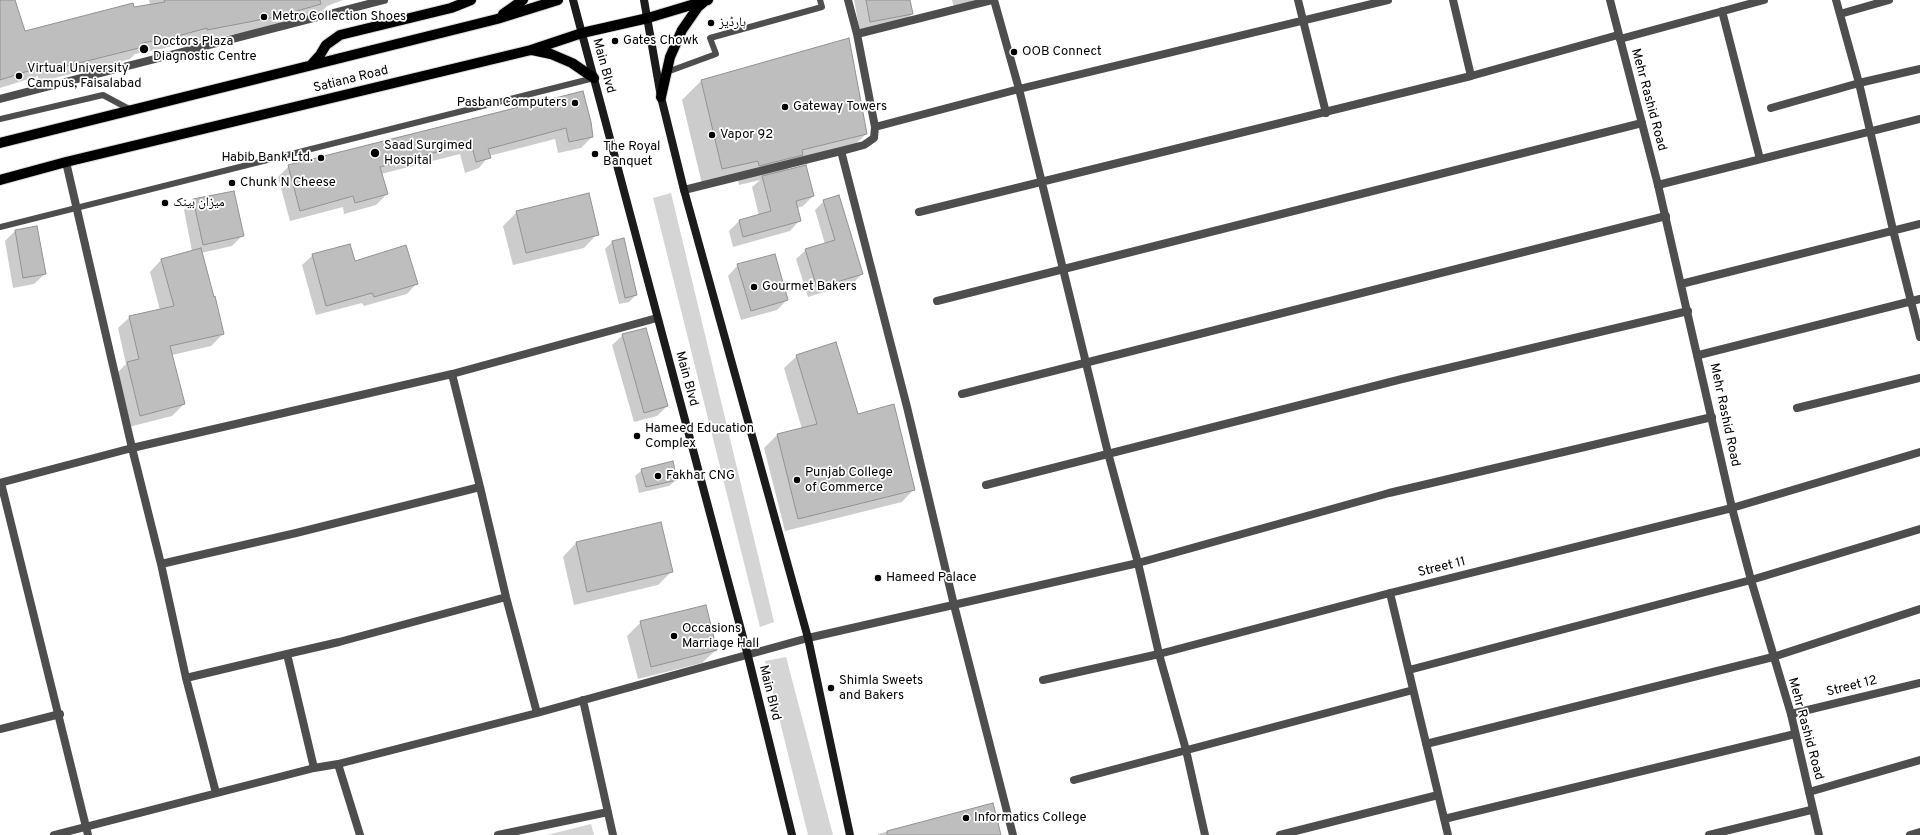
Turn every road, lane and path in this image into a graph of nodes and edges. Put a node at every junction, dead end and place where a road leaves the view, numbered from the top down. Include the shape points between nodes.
1 (384, 0) edge
2 (471, 0) edge
3 (523, 0) edge
4 (558, 0) edge
5 (573, 0) edge
6 (644, 0) edge
7 (706, 0) edge
8 (820, 0) edge
9 (848, 0) edge
10 (993, 0) edge
11 (1298, 0) edge
12 (1388, 0) edge
13 (1453, 0) edge
14 (1610, 0) edge
15 (1764, 0) edge
16 (1836, 0) edge
17 (1889, 0) edge
18 (1722, 11) junction
19 (1840, 14) junction
20 (648, 18) junction
21 (497, 19) junction
22 (1303, 22) junction
23 (582, 33) junction
24 (856, 34) junction
25 (1619, 37) junction
26 (531, 50) junction
27 (311, 65) junction
28 (1920, 69) edge
29 (666, 72) junction
30 (1471, 76) junction
31 (594, 78) junction
32 (1859, 83) junction
33 (1018, 90) junction
34 (660, 97) junction
35 (0, 99) edge
36 (1771, 108) dead end
37 (131, 110) junction
38 (1326, 113) junction
39 (1920, 119) edge
40 (0, 120) edge
41 (1642, 123) junction
42 (875, 127) junction
43 (1870, 132) junction
44 (0, 143) edge
45 (841, 151) junction
46 (1760, 160) junction
47 (66, 162) junction
48 (0, 180) edge
49 (1042, 182) junction
50 (1658, 185) junction
51 (684, 190) junction
52 (76, 208) junction
53 (919, 212) dead end
54 (1666, 216) junction
55 (1920, 224) edge
56 (0, 227) edge
57 (1893, 230) junction
58 (1063, 270) junction
59 (1681, 284) junction
60 (1920, 299) edge
61 (937, 301) dead end
62 (1910, 302) junction
63 (1688, 311) junction
64 (657, 318) junction
65 (1920, 337) edge
66 (1699, 355) junction
67 (1086, 363) junction
68 (452, 374) junction
69 (1920, 378) edge
70 (962, 394) dead end
71 (1797, 408) dead end
72 (1712, 417) junction
73 (132, 448) junction
74 (1920, 452) edge
75 (1108, 453) junction
76 (1, 483) edge
77 (986, 485) dead end
78 (480, 487) junction
79 (1732, 508) junction
80 (1920, 529) edge
81 (1138, 563) junction
82 (161, 564) junction
83 (1751, 580) junction
84 (1390, 593) junction
85 (506, 597) junction
86 (954, 605) junction
87 (1920, 609) edge
88 (808, 638) junction
89 (287, 654) junction
90 (1159, 654) junction
91 (748, 656) junction
92 (1773, 657) junction
93 (1409, 670) junction
94 (186, 678) junction
95 (1043, 680) dead end
96 (1920, 683) edge
97 (1413, 690) junction
98 (583, 700) junction
99 (536, 713) junction
100 (60, 714) junction
101 (1791, 714) junction
102 (0, 729) edge
103 (1795, 734) junction
104 (1426, 744) junction
105 (1186, 750) junction
106 (1920, 760) edge
107 (338, 764) junction
108 (314, 768) junction
109 (1074, 780) dead end
110 (216, 792) junction
111 (1809, 792) junction
112 (1438, 795) junction
113 (1811, 810) junction
114 (608, 812) junction
115 (1444, 819) junction
116 (87, 831) edge
117 (1920, 832) edge
118 (54, 835) edge
119 (360, 835) edge
120 (498, 835) edge
121 (613, 835) edge
122 (792, 835) edge
123 (850, 835) edge
124 (1013, 835) edge
125 (1206, 835) edge
126 (1280, 835) edge
127 (1448, 835) edge
128 (1709, 835) edge
129 (1818, 835) edge
130 (1910, 835) edge

1 - 35 street
2 - 27 main road via 450,8 340,35 326,45
3 - 21 main road
4 - 21 main road, Satiana Road
5 - 23 main road, Main Blvd
6 - 20 main road
7 - 20 main road, Satiana Road
7 - 29 main road via 682,30
8 - 29 lane via 822,8 710,38 716,54
9 - 24 street
10 - 24 street
10 - 33 street
11 - 22 street
12 - 22 street
13 - 30 street
14 - 25 street, Mehr Rashid Road
15 - 18 street
16 - 19 street
17 - 19 street
18 - 25 street
18 - 46 street
19 - 32 street
20 - 23 main road, Satiana Road
20 - 34 main road
21 - 27 main road, Satiana Road
22 - 33 street
22 - 38 street
23 - 26 main road, Satiana Road
23 - 31 main road, Main Blvd
24 - 42 street
25 - 30 street
25 - 41 street, Mehr Rashid Road
26 - 31 main road via 551,54 572,63
26 - 47 main road, Satiana Road
27 - 37 main road, Satiana Road
28 - 32 street
29 - 34 main road
30 - 38 street
31 - 52 lane
31 - 64 main road, Main Blvd
32 - 36 street
32 - 43 street
33 - 42 street
33 - 49 street
34 - 51 main road
37 - 40 lane via 103,95
37 - 44 main road, Satiana Road
38 - 49 street
39 - 43 street
41 - 50 street, Mehr Rashid Road
41 - 58 street
42 - 45 street via 874,138 864,145
43 - 46 street
43 - 57 street
45 - 51 street
45 - 86 street via 907,407
46 - 50 street
47 - 48 main road, Satiana Road
47 - 52 street
49 - 53 street
49 - 58 street
50 - 54 street, Mehr Rashid Road
51 - 88 main road
52 - 56 lane
52 - 73 street
54 - 59 street, Mehr Rashid Road
54 - 67 street
55 - 57 street
57 - 59 street
57 - 62 street
58 - 61 street
58 - 67 street
59 - 63 street, Mehr Rashid Road
60 - 62 street
62 - 65 street
62 - 66 street
63 - 66 street, Mehr Rashid Road
63 - 75 street
64 - 68 street
64 - 91 main road, Main Blvd
66 - 72 street, Mehr Rashid Road
67 - 70 street
67 - 75 street
68 - 73 street
68 - 78 street
69 - 71 street
72 - 79 street, Mehr Rashid Road
72 - 81 street via 1389,493
73 - 76 street
73 - 82 street
74 - 79 street, Street 11
75 - 77 street
75 - 81 street
76 - 100 street
78 - 82 street
78 - 85 street
79 - 83 street, Mehr Rashid Road
79 - 84 street, Street 11
80 - 83 street
81 - 86 street
81 - 90 street
82 - 94 street
83 - 92 street, Mehr Rashid Road
83 - 93 street
84 - 90 street, Street 11
84 - 93 street
85 - 89 street
85 - 99 street
86 - 88 street
86 - 124 street
87 - 92 street
88 - 91 street
88 - 123 main road
89 - 94 street
89 - 108 street
90 - 95 street, Street 11
90 - 105 street
91 - 98 street
91 - 122 main road, Main Blvd
92 - 101 street, Mehr Rashid Road
92 - 104 street
93 - 97 street
94 - 110 street
96 - 101 street, Street 12
97 - 104 street
97 - 105 street
98 - 99 street
98 - 114 street
99 - 107 street
100 - 102 street
100 - 116 street
101 - 103 street, Mehr Rashid Road
103 - 111 street, Mehr Rashid Road
103 - 115 street
104 - 112 street
105 - 109 street
105 - 125 street
106 - 111 street
107 - 108 street
107 - 119 street
108 - 110 street
110 - 116 street
111 - 113 street, Mehr Rashid Road
112 - 115 street
112 - 126 street
113 - 128 street
113 - 129 street, Mehr Rashid Road
114 - 120 street
114 - 121 street
115 - 127 street
116 - 118 street
117 - 130 street

